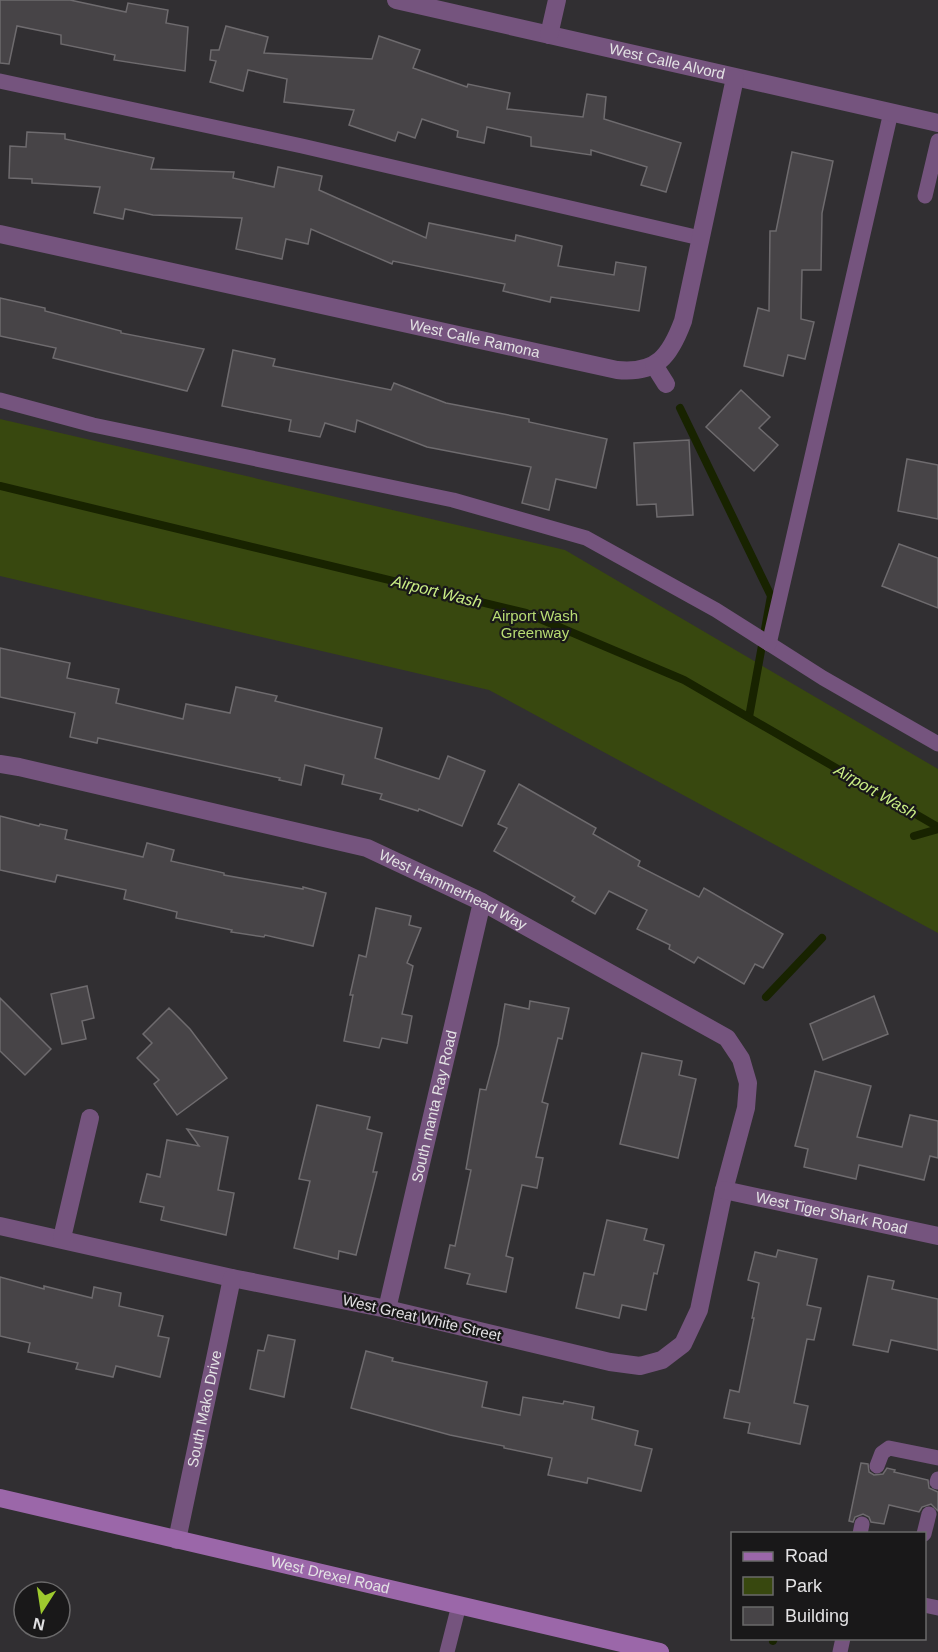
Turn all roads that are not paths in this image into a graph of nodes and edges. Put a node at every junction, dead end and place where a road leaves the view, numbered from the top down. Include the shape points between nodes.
1 (396, 0) edge
2 (557, 0) edge
3 (549, 35) junction
4 (735, 78) junction
5 (0, 81) edge
6 (891, 112) junction
7 (938, 123) edge
8 (938, 141) edge
9 (925, 196) dead end
10 (0, 234) edge
11 (700, 238) junction
12 (654, 365) junction
13 (666, 384) dead end
14 (0, 400) edge
15 (769, 644) junction
16 (938, 744) edge
17 (0, 764) edge
18 (482, 902) junction
19 (90, 1118) dead end
20 (724, 1190) junction
21 (0, 1226) edge
22 (938, 1236) edge
23 (62, 1238) junction
24 (232, 1278) junction
25 (387, 1309) junction
26 (938, 1458) edge
27 (877, 1466) dead end
28 (0, 1498) edge
29 (929, 1514) dead end
30 (924, 1532) edge
31 (177, 1540) junction
32 (459, 1605) junction
33 (447, 1652) edge
34 (660, 1652) edge

1 - 3 street, West Calle Alvord
2 - 3 street
3 - 4 street, West Calle Alvord
4 - 6 street, West Calle Alvord
4 - 11 street
5 - 11 lane
6 - 7 street, West Calle Alvord
6 - 15 lane
8 - 9 lane
10 - 12 street, West Calle Ramona via 617,370 639,371
11 - 12 street via 683,321 672,347
12 - 13 street
14 - 15 lane via 93,425 453,500 586,538
15 - 16 lane
17 - 18 street, West Hammerhead Way via 367,848
18 - 20 street, West Hammerhead Way via 727,1038 741,1059 748,1083 746,1108
18 - 25 street, South manta Ray Road
19 - 23 street
20 - 22 street, West Tiger Shark Road
20 - 25 street, West Great White Street via 699,1310 683,1344 666,1366 622,1364
21 - 23 street, West Great White Street
23 - 24 street, West Great White Street
24 - 25 street, West Great White Street
24 - 31 street, South Mako Drive
26 - 27 lane via 889,1448 882,1453
28 - 31 street, West Drexel Road
29 - 30 lane
31 - 32 street, West Drexel Road
32 - 33 lane
32 - 34 street, West Drexel Road

